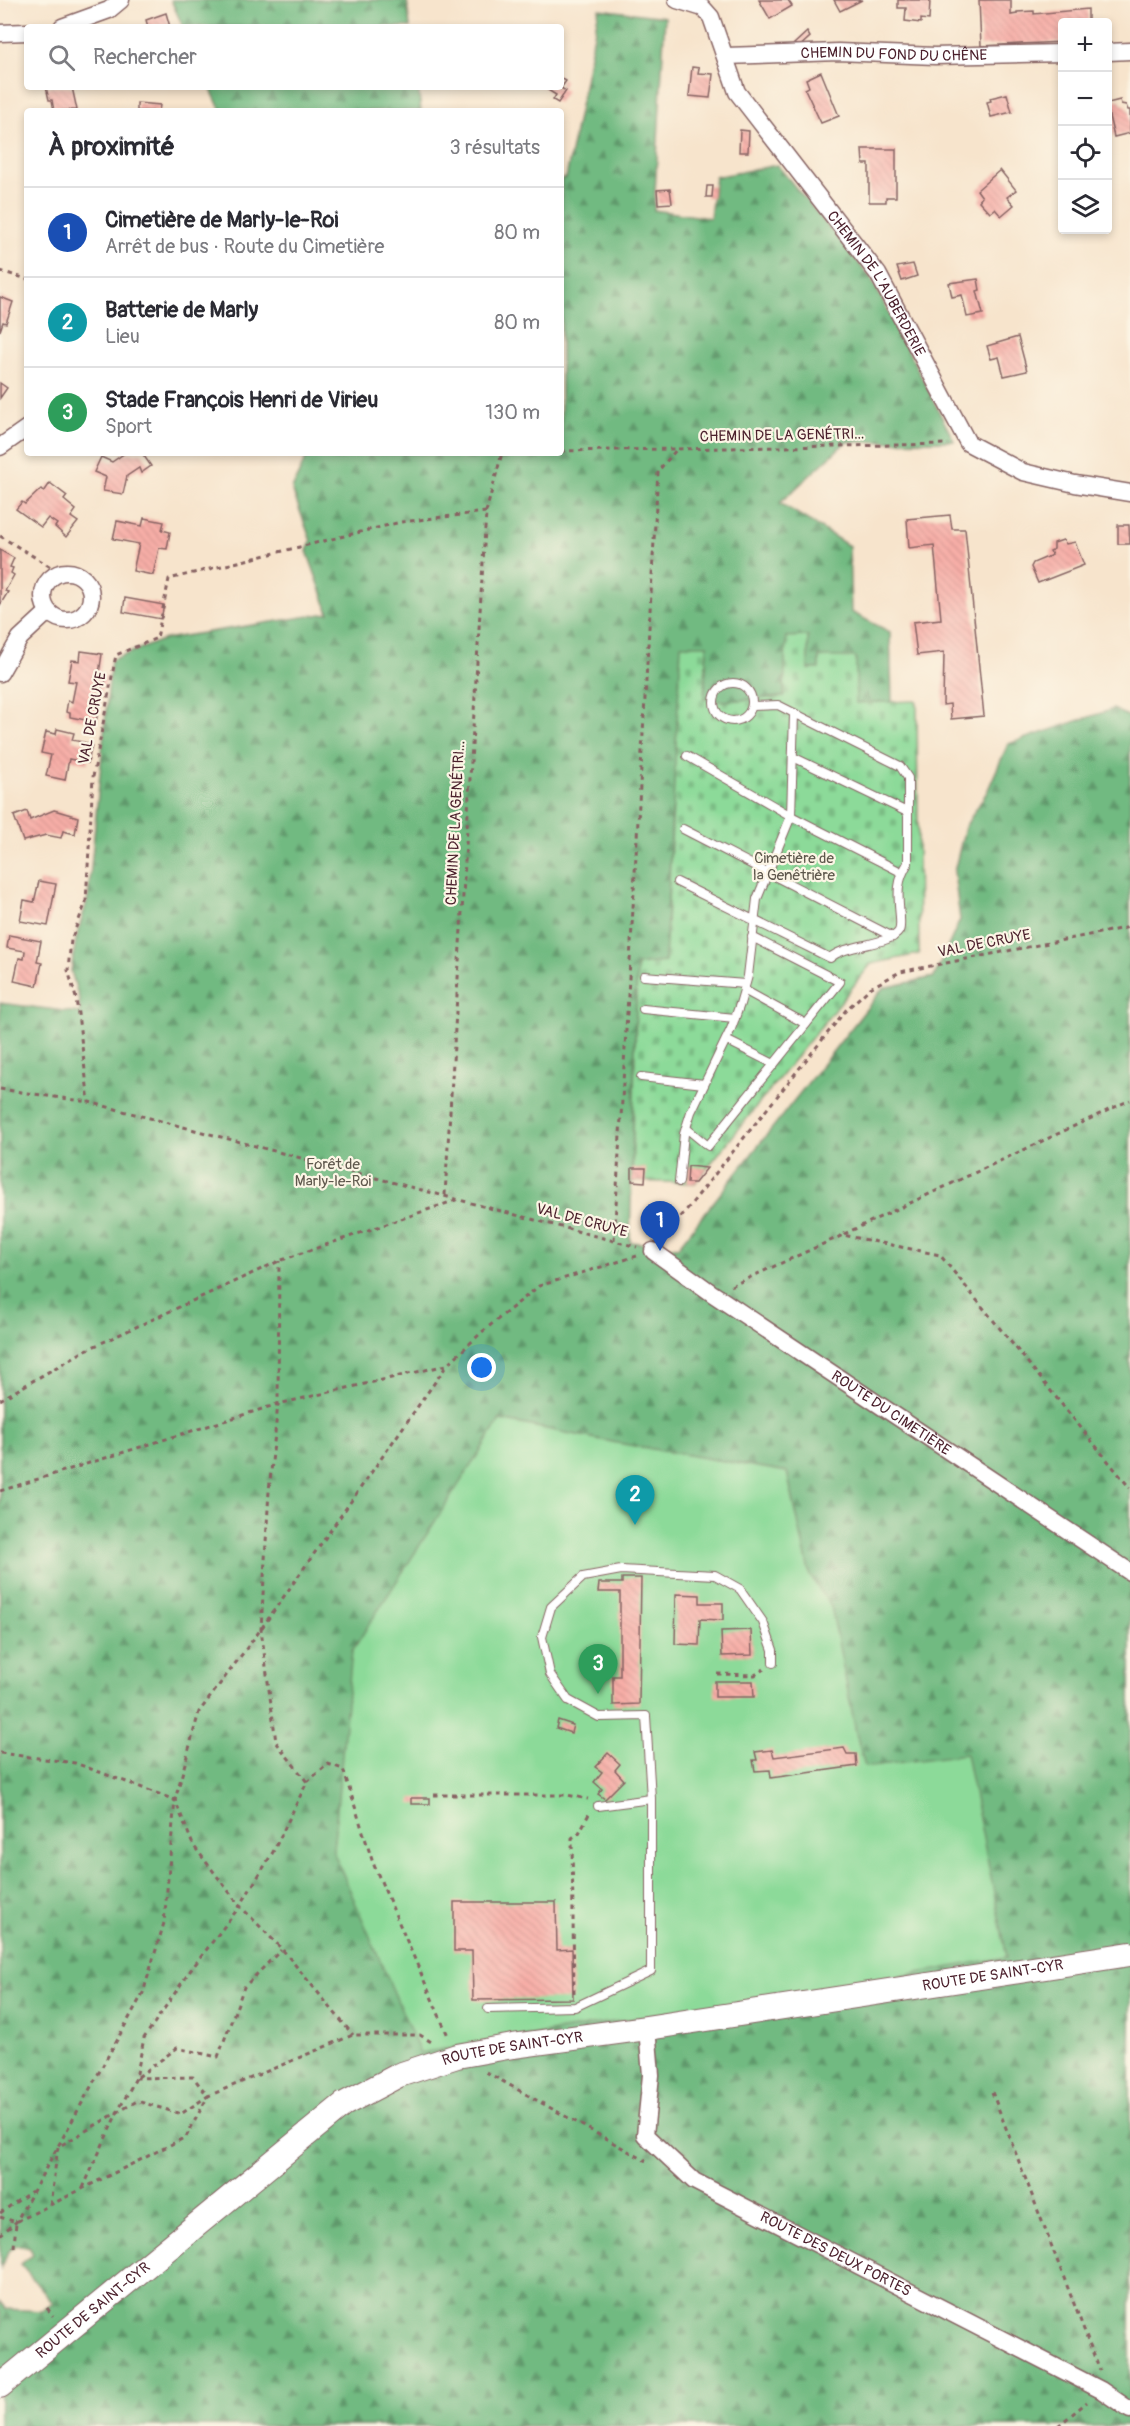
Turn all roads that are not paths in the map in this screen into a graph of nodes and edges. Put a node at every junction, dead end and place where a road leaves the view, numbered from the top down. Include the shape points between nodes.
1 (121, 0) edge
2 (677, 0) edge
3 (70, 24) edge
4 (24, 32) edge
5 (0, 33) edge
6 (724, 51) junction
7 (1130, 51) edge
8 (1112, 52) edge
9 (1058, 53) edge
10 (24, 430) edge
11 (0, 447) edge
12 (1130, 493) edge
13 (48, 612) junction
14 (0, 673) edge
15 (753, 706) junction
16 (794, 713) junction
17 (687, 756) dead end
18 (794, 757) junction
19 (908, 812) junction
20 (791, 816) junction
21 (683, 829) dead end
22 (767, 872) junction
23 (901, 872) junction
24 (677, 882) dead end
25 (753, 920) junction
26 (752, 937) junction
27 (893, 937) junction
28 (644, 976) dead end
29 (745, 987) junction
30 (643, 1009) dead end
31 (735, 1018) junction
32 (806, 1024) junction
33 (726, 1040) junction
34 (774, 1064) junction
35 (641, 1077) dead end
36 (704, 1084) junction
37 (686, 1128) junction
38 (679, 1182) dead end
39 (653, 1251) road end
40 (1130, 1572) edge
41 (773, 1663) road end
42 (651, 1799) junction
43 (598, 1806) road end
44 (1130, 1954) edge
45 (488, 2009) dead end
46 (647, 2028) junction
47 (0, 2386) edge
48 (1130, 2410) edge

1 - 3 street via 109,10
2 - 6 street, CHEMIN DE L'AUBERDERIE via 703,8 711,17
4 - 5 street
6 - 9 street, CHEMIN DU FOND DU CHÊNE via 935,56
6 - 12 street, CHEMIN DE L'AUBERDERIE via 737,92 878,274 968,443 1023,472
7 - 8 street
10 - 11 street
13 - 13 street via 42,598 47,582 59,573 78,574 91,589 90,606 76,619 60,620
13 - 14 street via 20,638
15 - 15 lane via 751,693 735,683 723,686 715,696 718,714 729,722 747,717
15 - 16 lane via 778,705
16 - 18 lane
16 - 19 lane via 900,766 908,778
17 - 20 lane
18 - 19 lane
18 - 20 lane
19 - 23 lane via 908,863
20 - 22 lane
20 - 23 lane
21 - 22 lane
22 - 25 lane
22 - 27 lane
23 - 27 lane via 900,924
24 - 25 lane
25 - 26 lane
25 - 27 lane via 830,958 848,948
26 - 29 lane
26 - 32 lane via 840,982
28 - 29 lane
29 - 31 lane
29 - 32 lane
30 - 31 lane
31 - 33 lane
32 - 34 lane
33 - 34 lane
33 - 36 lane
34 - 37 lane via 708,1146
35 - 36 lane
36 - 37 lane
37 - 38 lane
39 - 40 street, ROUTE DU CIMETIÈRE
41 - 42 lane via 773,1650 763,1622 740,1589 715,1575 621,1570 593,1575 583,1577 551,1606 542,1637 550,1674 568,1700 599,1717 646,1716
42 - 43 lane
42 - 45 lane via 651,1971 575,2007
44 - 46 main road, ROUTE DE SAINT-CYR
46 - 47 main road, ROUTE DE SAINT-CYR via 457,2056 399,2075 344,2103
46 - 48 street, ROUTE DES DEUX PORTES via 651,2075 645,2135 694,2181 1101,2390

